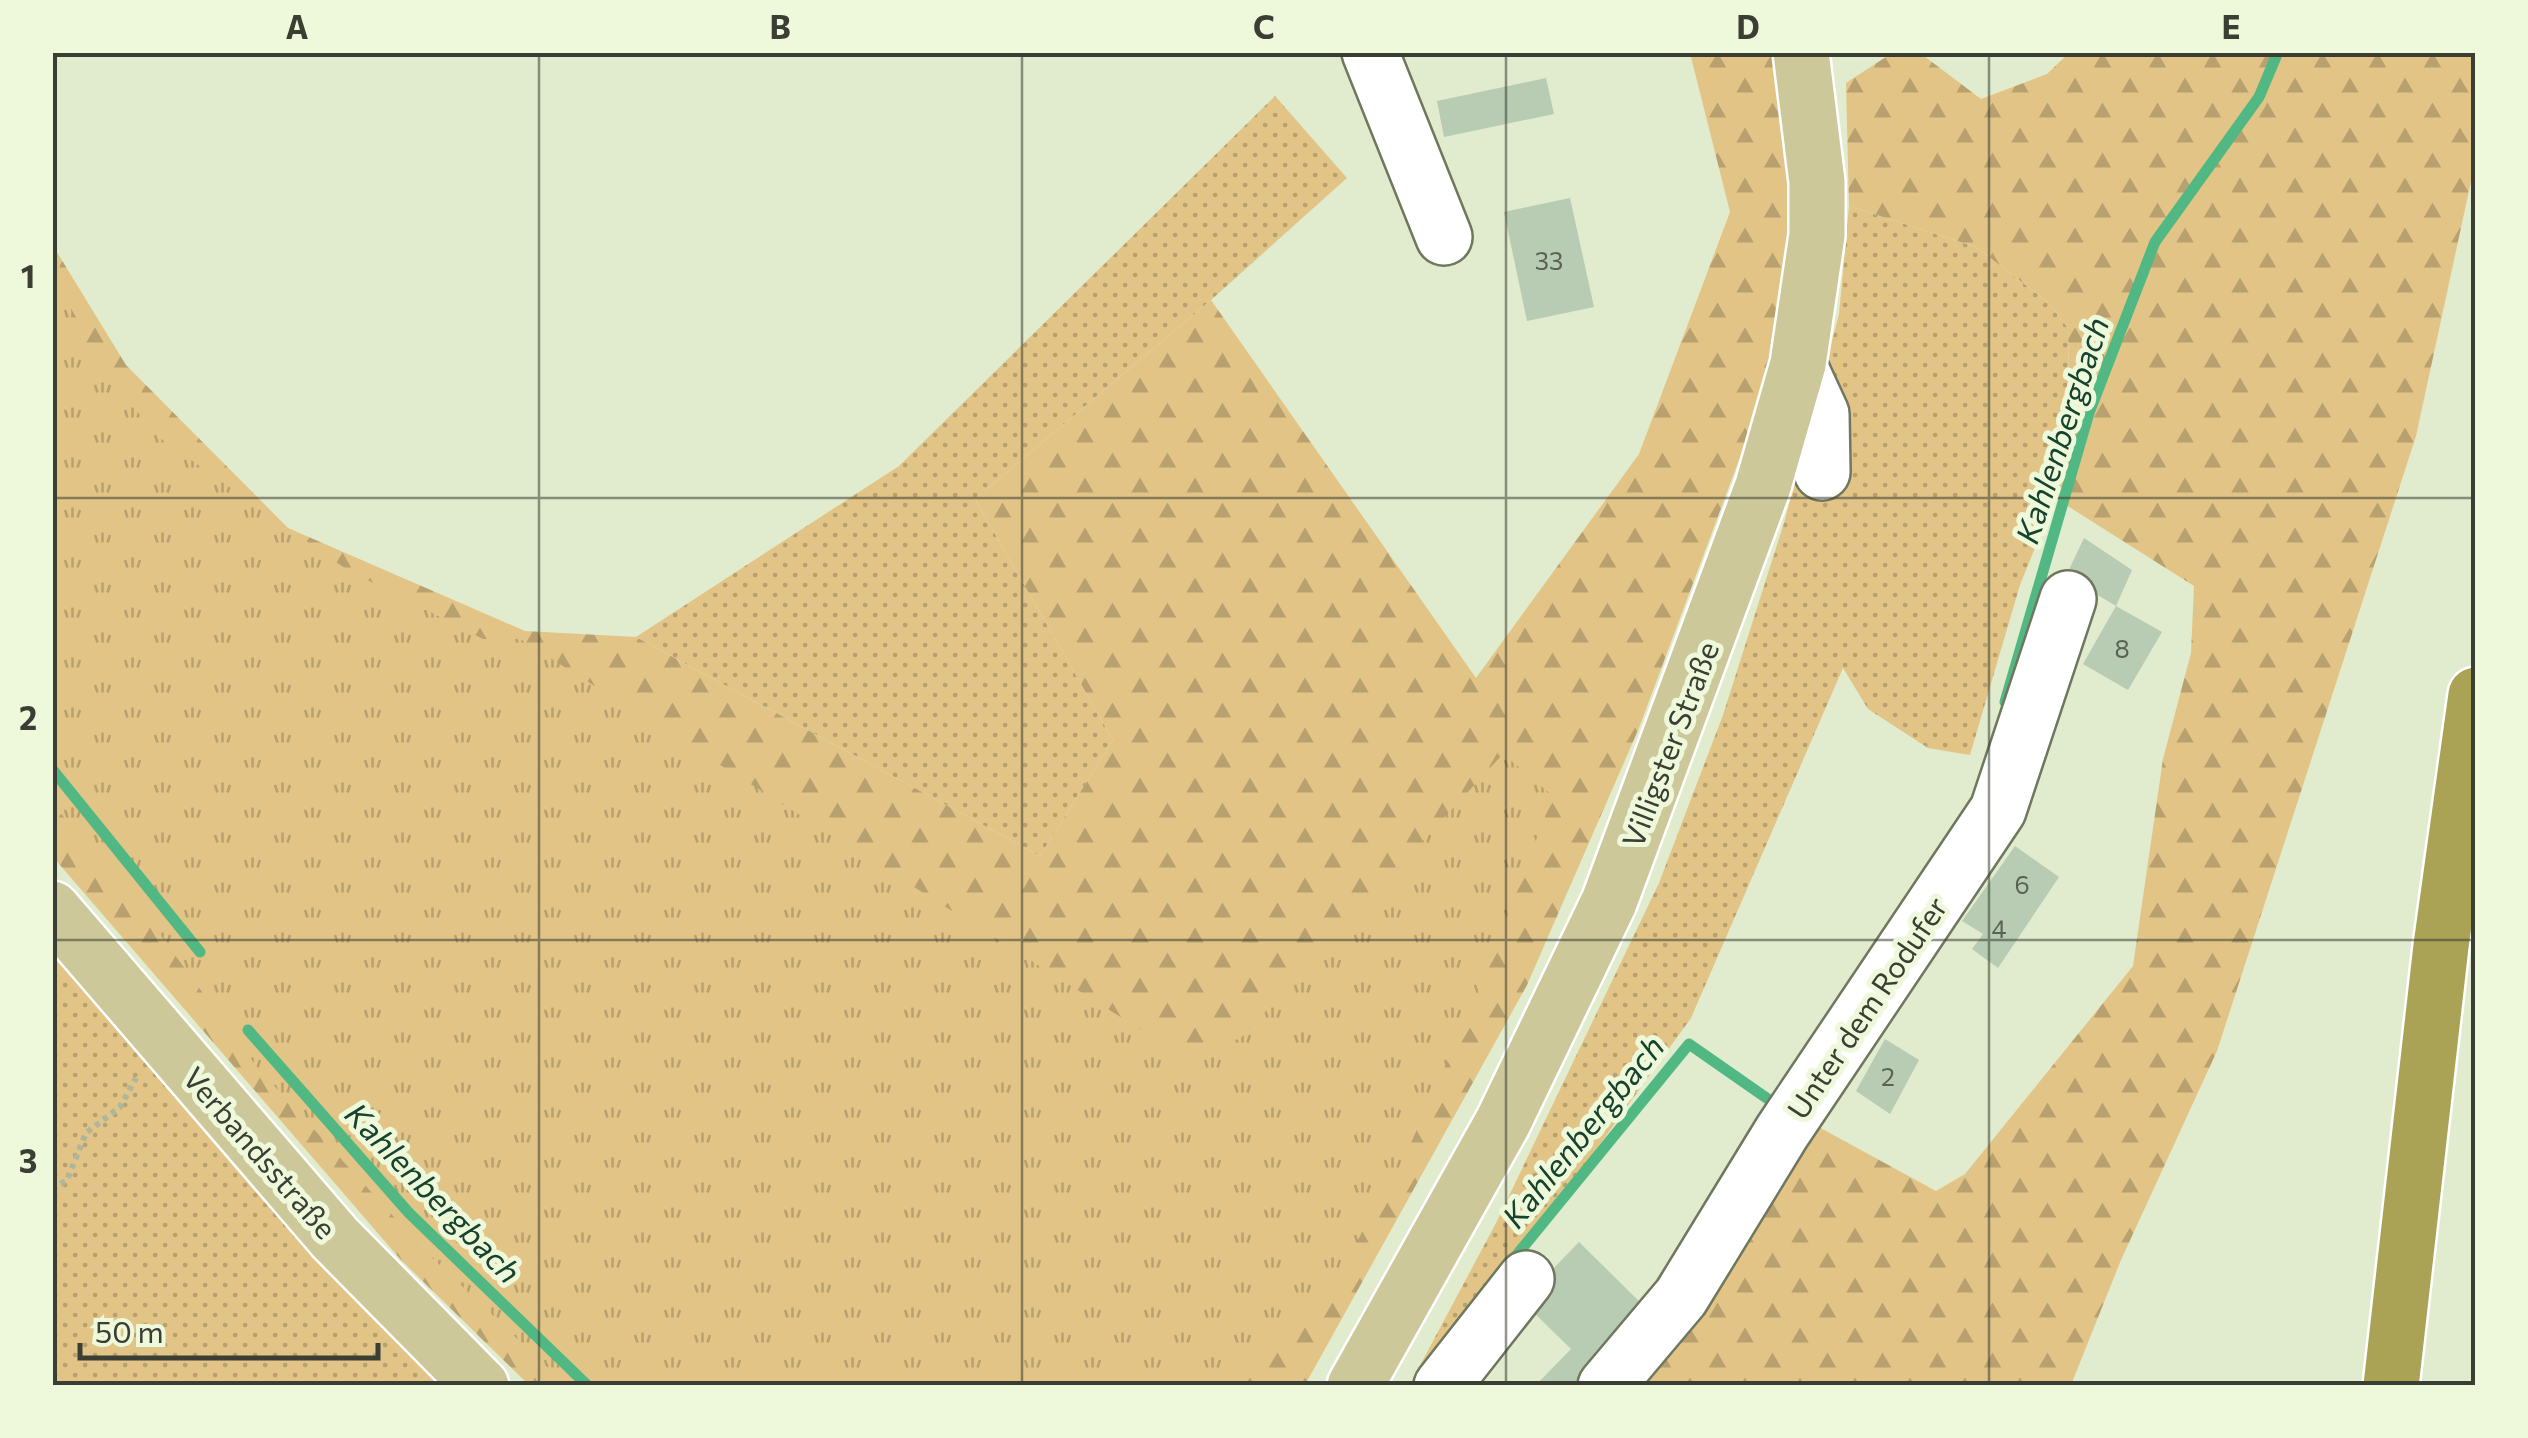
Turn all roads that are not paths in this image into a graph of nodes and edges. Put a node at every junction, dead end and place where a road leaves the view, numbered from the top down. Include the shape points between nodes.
1 (1370, 52) edge
2 (1800, 52) edge
3 (1444, 237) dead end
4 (1798, 364) junction
5 (1822, 472) dead end
6 (2068, 599) dead end
7 (2476, 696) edge
8 (52, 908) edge
9 (1526, 1279) dead end
10 (481, 1386) edge
11 (1355, 1386) edge
12 (1442, 1386) edge
13 (1606, 1386) edge
14 (2392, 1386) edge

1 - 3 street
2 - 4 main road, Villigster Straße via 1818,235
4 - 5 street via 1821,414
4 - 11 main road, Villigster Straße via 1757,503 1609,902 1503,1122
6 - 13 street, Unter dem Rodufer via 1998,810 1782,1132 1681,1297
7 - 14 highway
8 - 10 main road, Verbandsstraße via 335,1238
9 - 12 street

